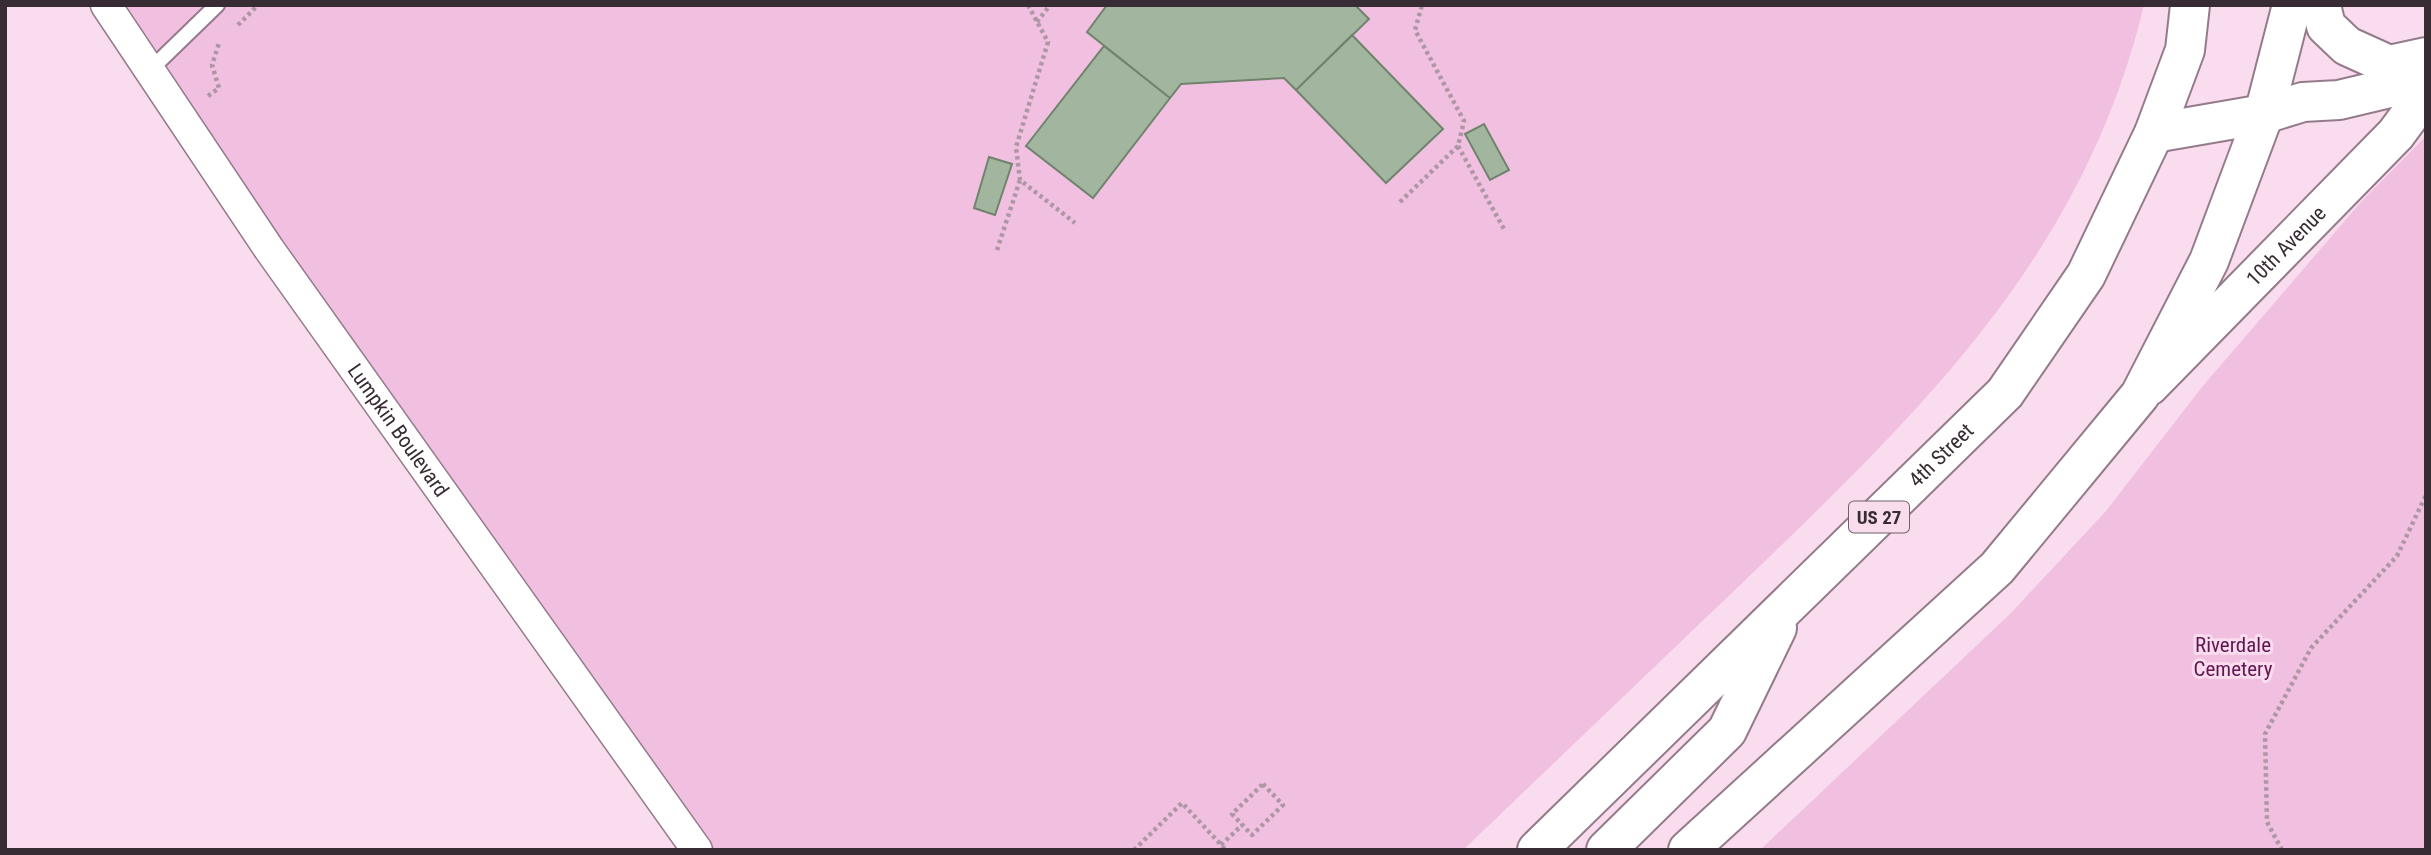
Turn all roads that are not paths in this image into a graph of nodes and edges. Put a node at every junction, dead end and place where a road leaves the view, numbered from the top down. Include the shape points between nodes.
1 (106, 5) edge
2 (218, 5) edge
3 (2190, 5) edge
4 (2292, 5) edge
5 (2321, 5) edge
6 (2426, 57) edge
7 (2426, 70) edge
8 (149, 71) junction
9 (2426, 93) edge
10 (2264, 114) junction
11 (2154, 133) junction
12 (2140, 395) junction
13 (1788, 604) junction
14 (697, 850) edge
15 (1537, 850) edge
16 (1606, 850) edge
17 (1688, 850) edge

1 - 8 street, Lumpkin Boulevard
2 - 8 lane
3 - 11 main road, 4th Street / US 27 via 2185,50
4 - 10 main road
5 - 6 main road via 2326,26 2347,46 2389,65
7 - 10 main road via 2402,85 2339,100 2303,102
8 - 14 street, Lumpkin Boulevard
9 - 12 main road, 10th Avenue via 2396,134
10 - 11 main road
10 - 12 main road via 2209,261
11 - 13 main road, 4th Street / US 27 via 2087,275 2005,394
12 - 17 main road via 1997,568
13 - 15 main road, 4th Street / US 27
13 - 16 main road via 1727,732

